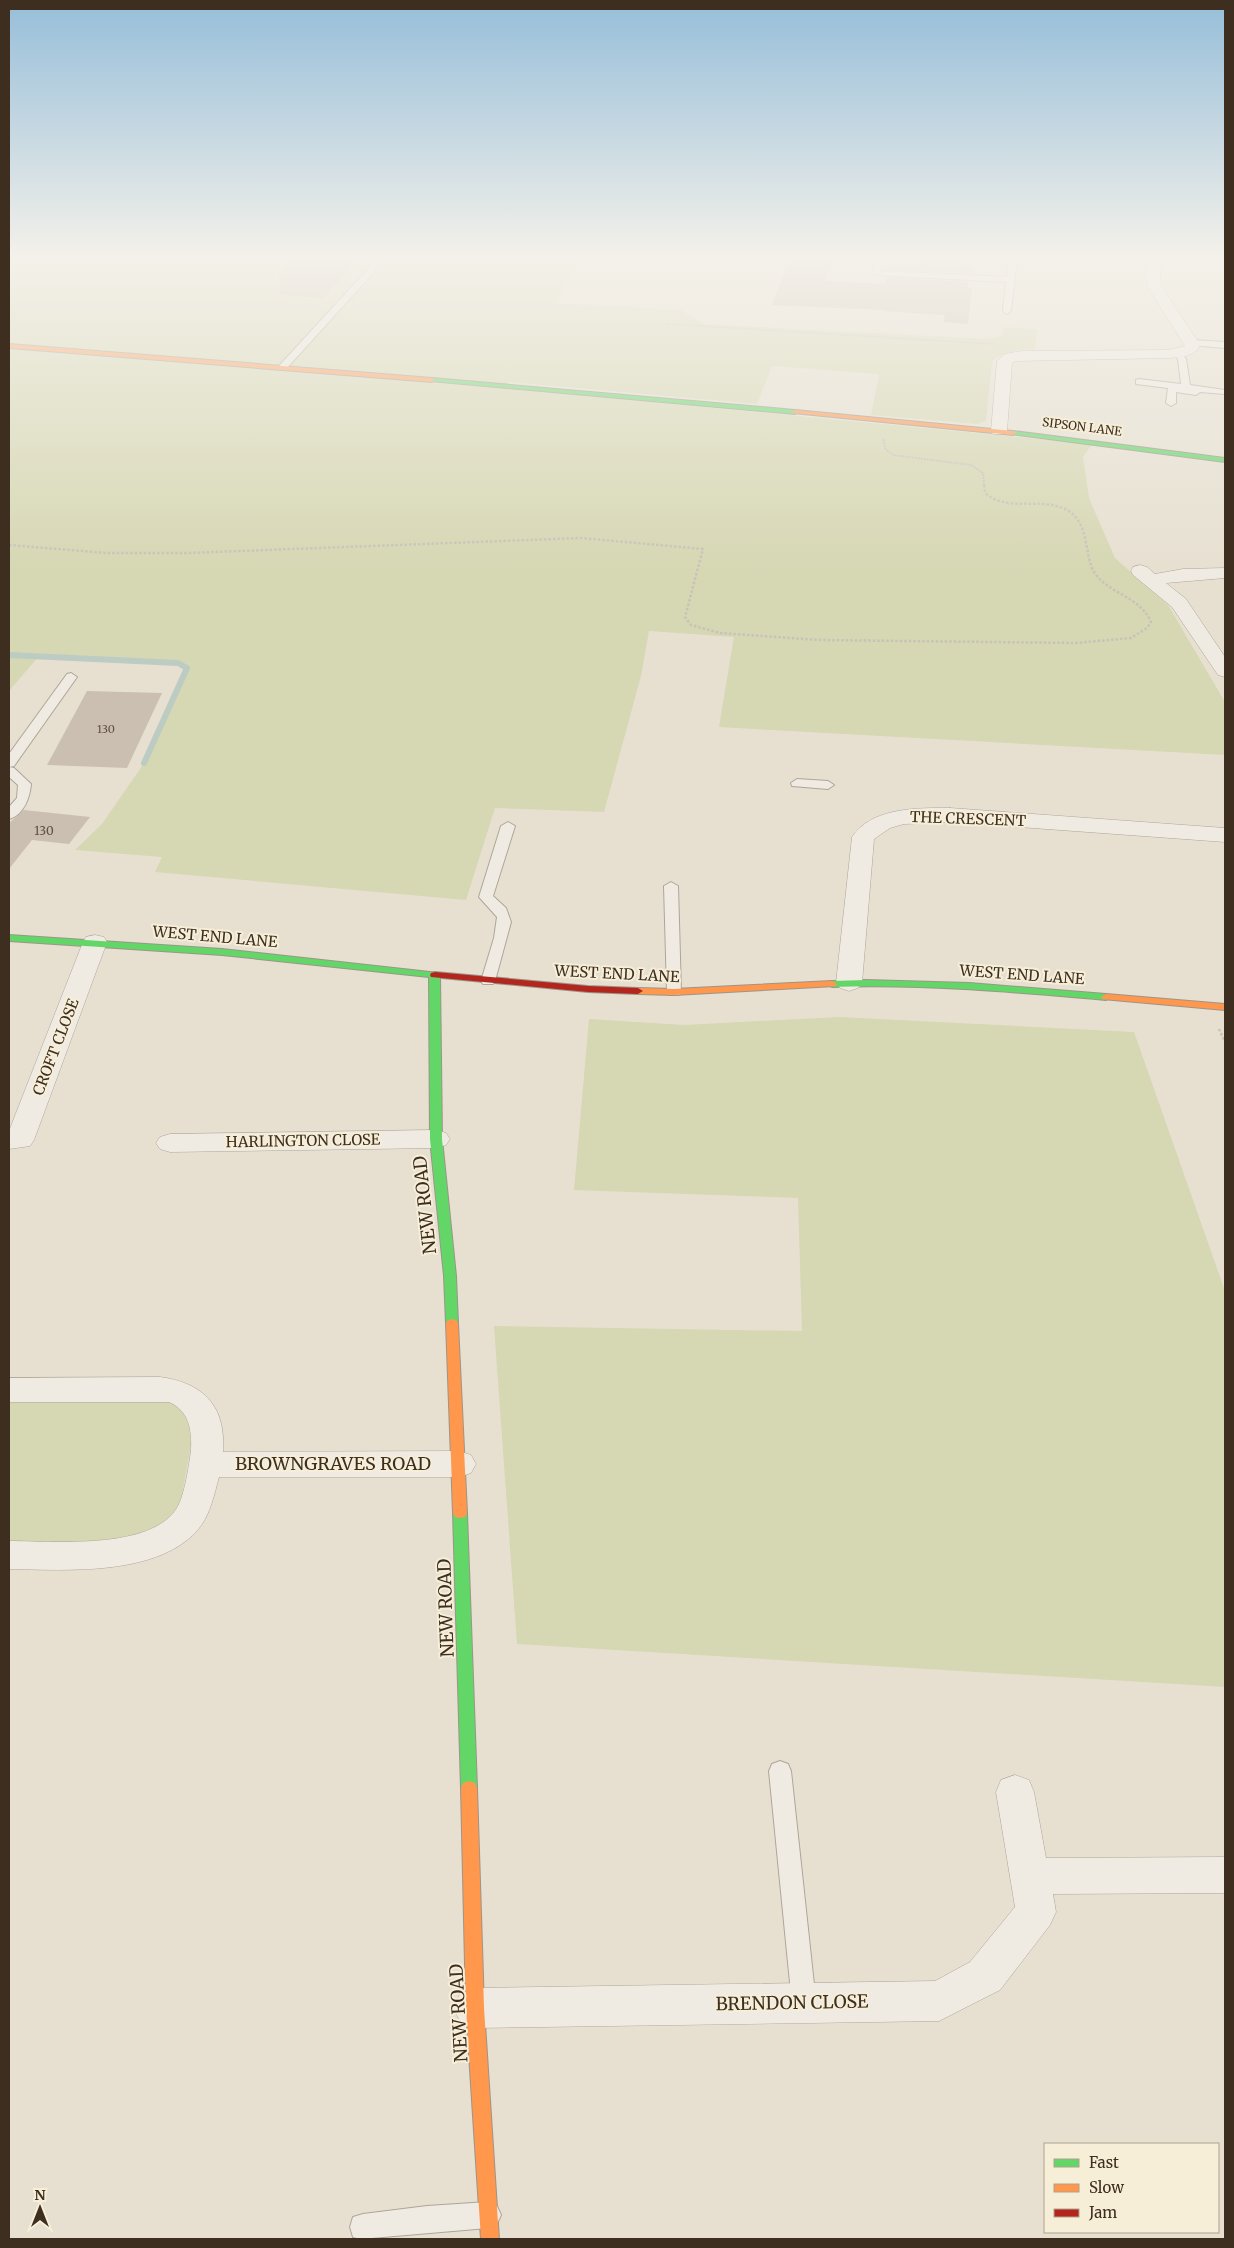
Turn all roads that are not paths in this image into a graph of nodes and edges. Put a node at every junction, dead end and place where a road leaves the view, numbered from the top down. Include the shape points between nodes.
1 (194, 361) edge
2 (289, 361) edge
3 (1005, 361) edge
4 (1182, 361) edge
5 (282, 368) junction
6 (1139, 382) dead end
7 (1186, 388) junction
8 (1224, 394) edge
9 (1171, 403) dead end
10 (999, 431) junction
11 (1225, 460) edge
12 (1225, 574) edge
13 (1225, 670) edge
14 (71, 677) dead end
15 (9, 763) edge
16 (9, 771) edge
17 (797, 783) dead end
18 (828, 785) dead end
19 (9, 815) edge
20 (508, 826) dead end
21 (1225, 835) edge
22 (671, 886) dead end
23 (9, 938) edge
24 (96, 942) junction
25 (434, 975) junction
26 (488, 981) junction
27 (849, 983) junction
28 (674, 992) junction
29 (1225, 1007) edge
30 (436, 1139) junction
31 (9, 1140) edge
32 (170, 1143) dead end
33 (9, 1390) edge
34 (206, 1464) junction
35 (459, 1464) junction
36 (9, 1555) edge
37 (780, 1771) dead end
38 (1016, 1792) dead end
39 (1225, 1875) edge
40 (1030, 1876) junction
41 (804, 2003) junction
42 (475, 2008) junction
43 (363, 2227) dead end
44 (490, 2227) edge

1 - 5 street, SIPSON LANE
2 - 5 lane
3 - 10 street
4 - 7 lane
5 - 10 street, SIPSON LANE
6 - 7 lane
7 - 8 lane
8 - 9 lane via 1202,397 1172,389
10 - 11 street, SIPSON LANE
12 - 13 street via 1146,575 1180,603
14 - 15 lane
16 - 19 lane via 29,789
17 - 18 lane
20 - 26 lane via 486,897 497,905 504,917
21 - 27 street, THE CRESCENT via 950,816 917,815 886,821 863,837
22 - 28 lane
23 - 24 street, WEST END LANE
24 - 25 street, WEST END LANE via 339,962
24 - 31 street, CROFT CLOSE via 20,1140
25 - 26 street, WEST END LANE
25 - 30 street, NEW ROAD
26 - 28 street, WEST END LANE
27 - 28 street, WEST END LANE
27 - 29 street, WEST END LANE via 987,987
30 - 32 street, HARLINGTON CLOSE
30 - 35 street, NEW ROAD via 450,1276
33 - 34 street via 171,1390 194,1402 202,1414 206,1426
34 - 35 street, BROWNGRAVES ROAD
34 - 36 street via 194,1507 180,1526 163,1538 121,1554
35 - 42 street, NEW ROAD
37 - 41 lane
38 - 40 street, BRENDON CLOSE
39 - 40 street
40 - 41 street, BRENDON CLOSE via 1036,1912 985,1976 939,2001
41 - 42 street, BRENDON CLOSE
42 - 44 street, NEW ROAD
43 - 44 lane via 427,2219

